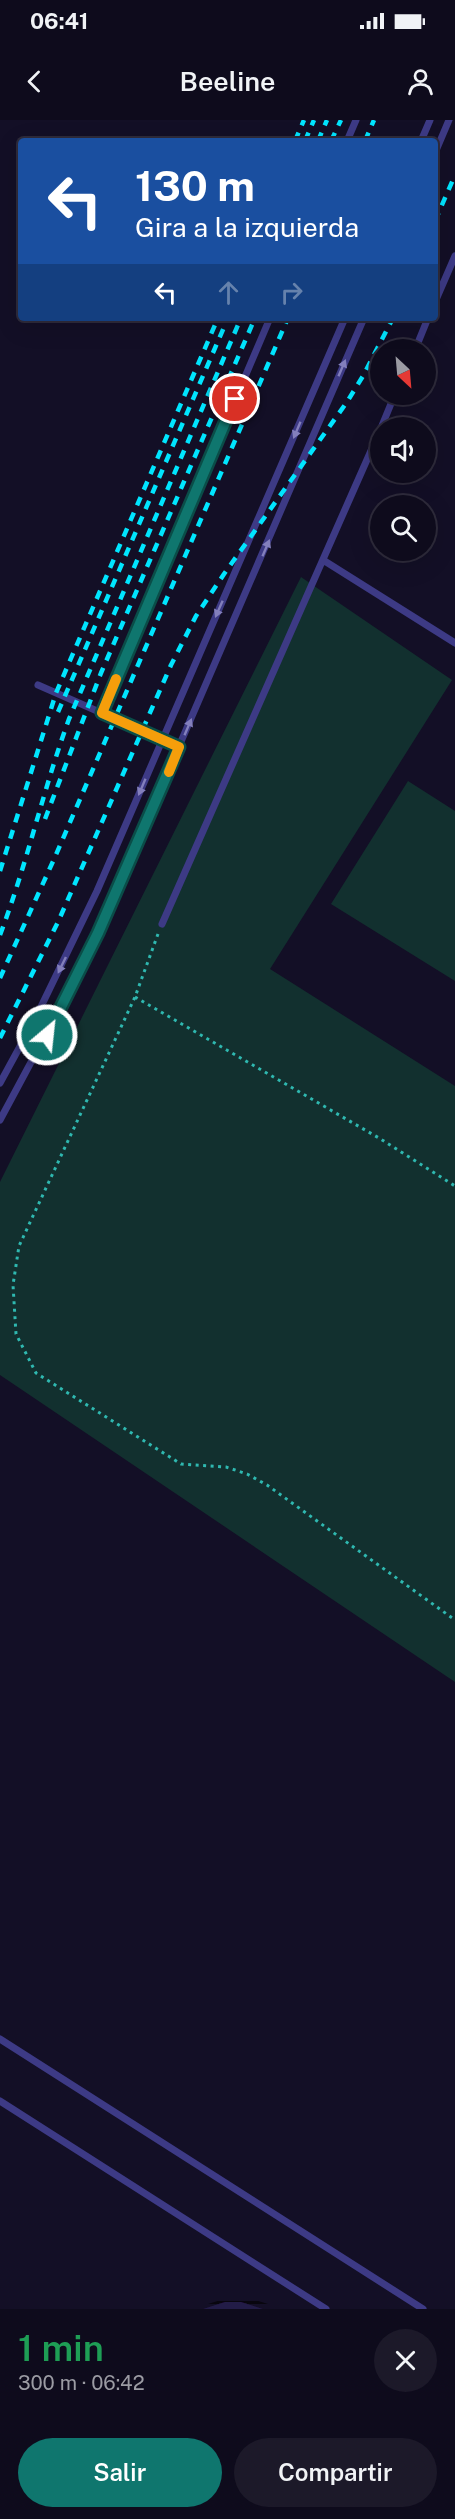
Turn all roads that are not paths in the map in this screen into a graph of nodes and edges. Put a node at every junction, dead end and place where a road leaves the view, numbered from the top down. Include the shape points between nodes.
1 (356, 120) edge
2 (430, 120) edge
3 (449, 120) edge
4 (348, 138) edge
5 (422, 138) edge
6 (438, 146) edge
7 (455, 256) edge
8 (438, 295) edge
9 (269, 321) edge
10 (344, 321) edge
11 (363, 321) edge
12 (427, 321) edge
13 (419, 339) edge
14 (370, 453) edge
15 (323, 560) junction
16 (455, 643) edge
17 (38, 685) dead end
18 (102, 713) junction
19 (162, 740) junction
20 (179, 747) junction
21 (162, 924) road end
22 (0, 1083) edge
23 (0, 1120) edge
24 (0, 2038) edge
25 (0, 2101) edge
26 (326, 2309) edge
27 (423, 2309) edge

1 - 4 lane
2 - 5 lane
3 - 6 lane
7 - 8 lane
9 - 18 lane
10 -> 19 lane
20 -> 11 lane
12 - 13 lane
14 - 15 lane
15 - 16 lane
15 - 21 lane
17 - 18 lane
18 - 19 lane
19 - 20 lane
19 -> 22 lane via 68,951
20 - 23 lane via 88,953
24 - 27 lane
25 - 26 lane

